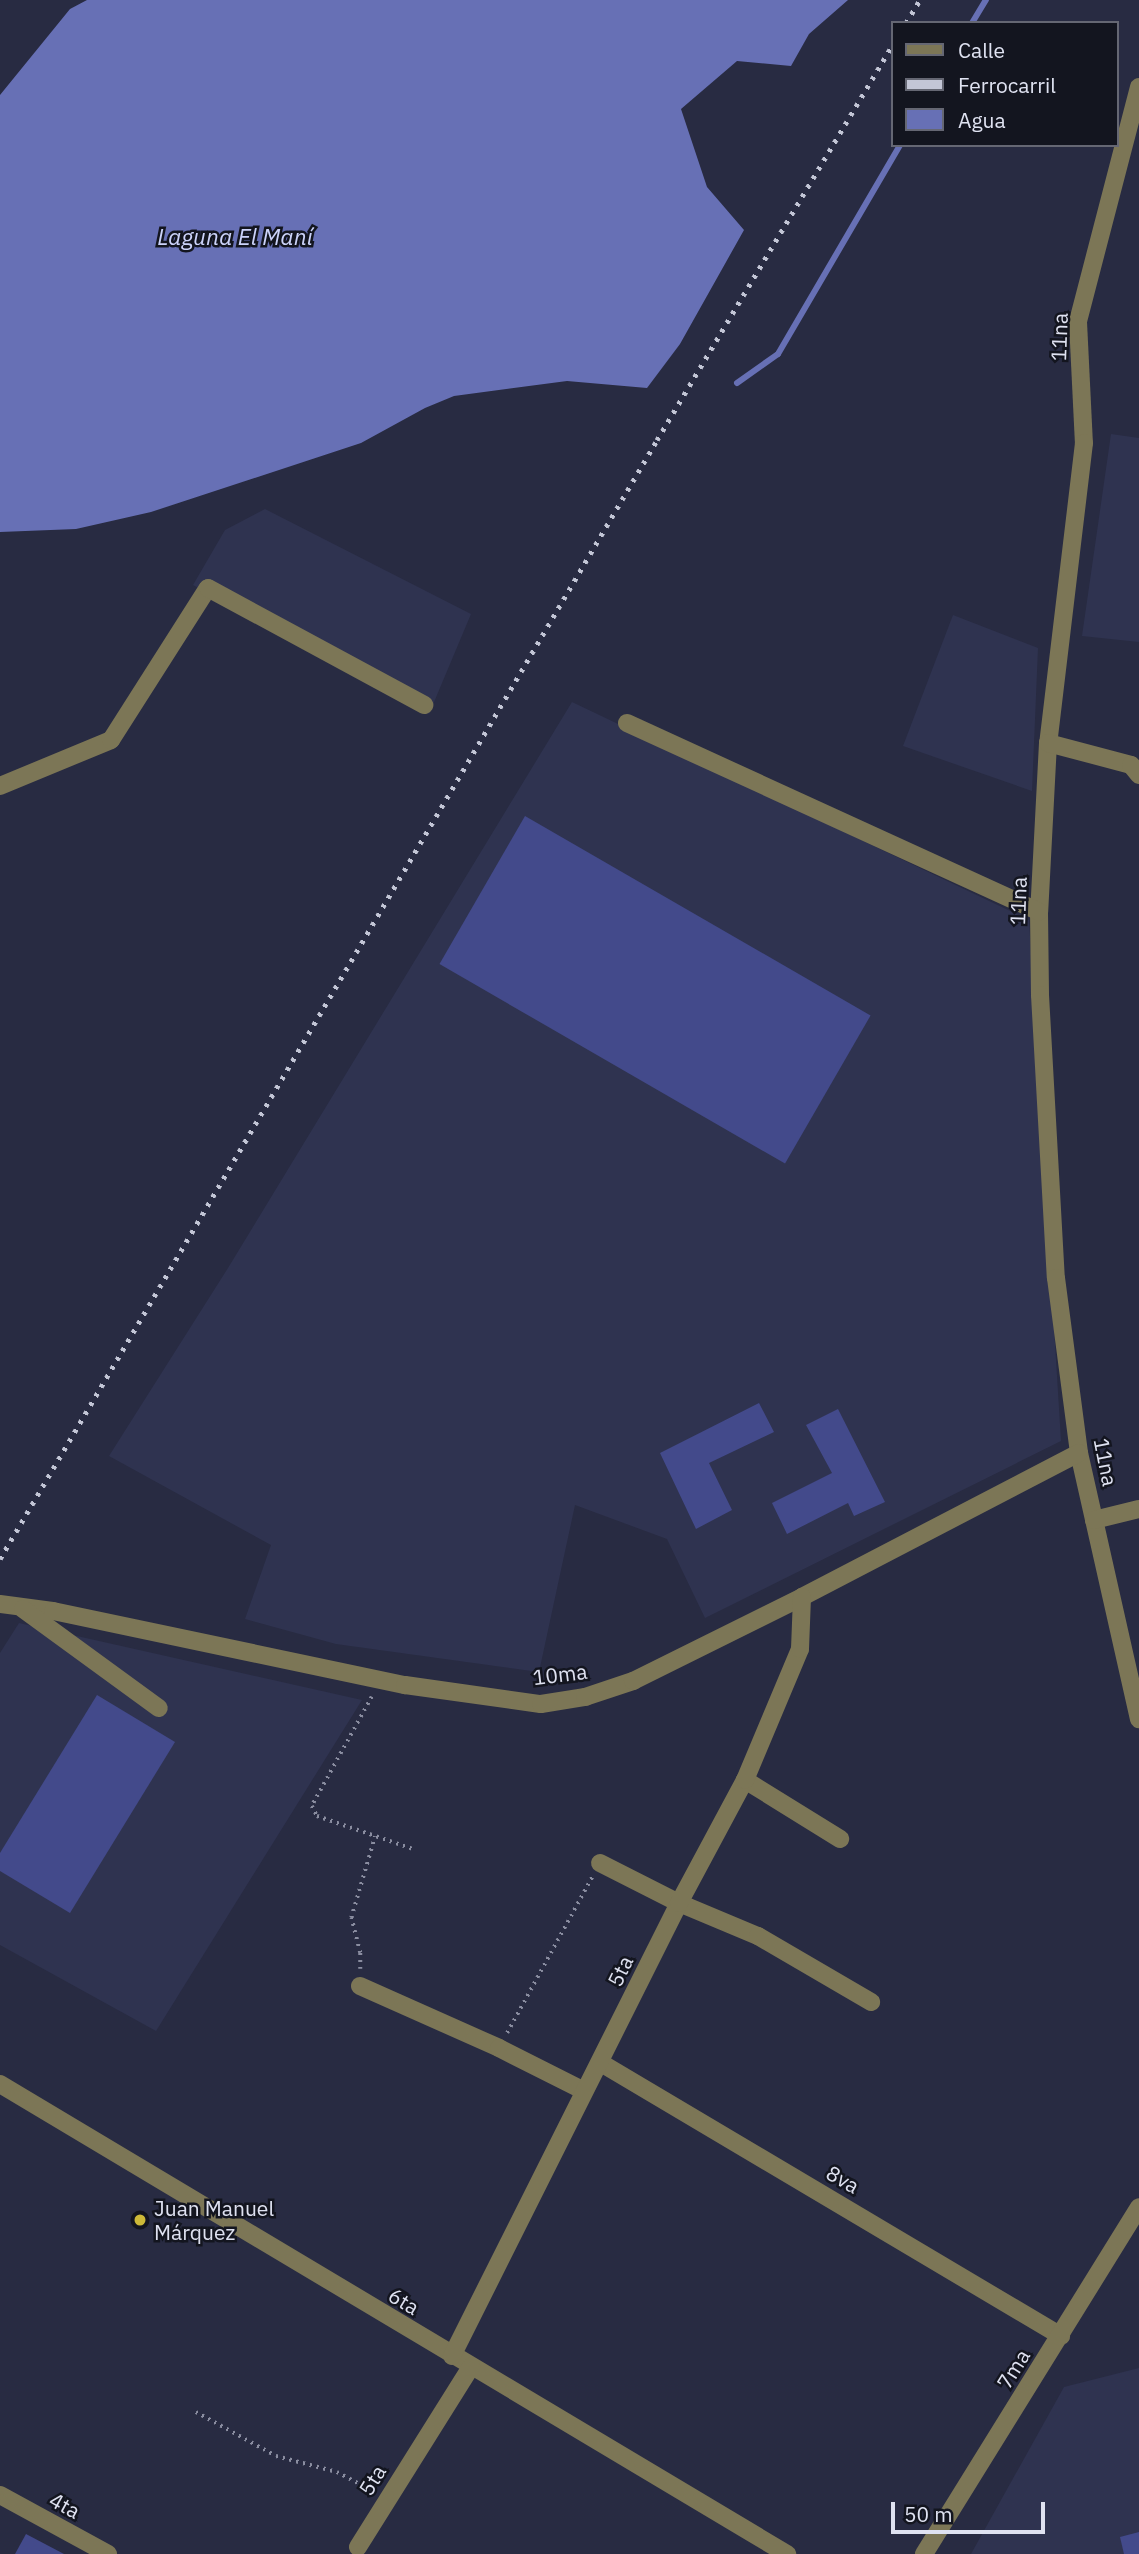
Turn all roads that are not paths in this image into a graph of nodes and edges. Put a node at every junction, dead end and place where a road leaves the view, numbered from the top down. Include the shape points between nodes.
1 (1139, 86) edge
2 (424, 705) dead end
3 (627, 723) dead end
4 (1048, 743) junction
5 (1139, 775) edge
6 (0, 786) edge
7 (1039, 912) junction
8 (1079, 1453) junction
9 (1139, 1509) edge
10 (1094, 1520) junction
11 (802, 1597) junction
12 (7, 1608) edge
13 (159, 1708) dead end
14 (1139, 1719) edge
15 (745, 1780) junction
16 (840, 1839) dead end
17 (600, 1863) road end
18 (679, 1903) junction
19 (360, 1986) road end
20 (871, 2002) dead end
21 (601, 2063) junction
22 (0, 2084) edge
23 (584, 2091) junction
24 (1139, 2207) edge
25 (1061, 2336) junction
26 (452, 2356) junction
27 (471, 2367) junction
28 (0, 2495) edge
29 (358, 2547) dead end
30 (108, 2554) edge
31 (787, 2554) edge
32 (924, 2554) edge

1 - 4 street, 11na via 1079,322 1084,443
2 - 6 street via 208,587 111,740
3 - 7 street
4 - 5 street via 1131,765
4 - 7 street, 11na
7 - 8 street, 11na via 1056,1278
8 - 10 street, 11na
8 - 11 street, 10ma
9 - 10 street
10 - 14 street, 11na
11 - 12 street, 10ma via 633,1681 585,1697 541,1704 382,1680
11 - 15 street, 5ta via 800,1649
12 - 13 street
15 - 16 street
15 - 18 street, 5ta
17 - 18 street
18 - 20 street via 758,1936
18 - 21 street, 5ta
19 - 23 street
21 - 23 street, 5ta
21 - 25 street, 8va
22 - 26 street, 6ta
23 - 26 street, 5ta
24 - 25 street, 7ma
25 - 32 street, 7ma
26 - 27 street, 6ta
27 - 29 street, 5ta
27 - 31 street, 6ta
28 - 30 street, 4ta

